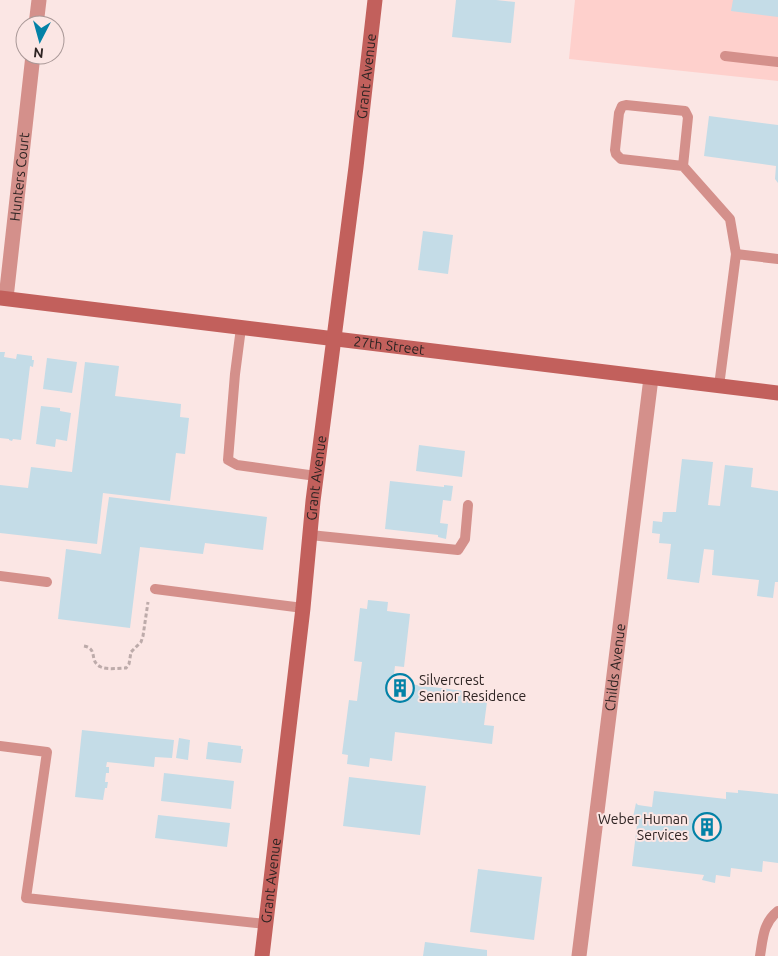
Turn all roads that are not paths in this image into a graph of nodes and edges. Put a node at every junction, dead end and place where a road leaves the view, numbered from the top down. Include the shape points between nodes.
1 (39, 0) edge
2 (375, 0) edge
3 (37, 15) edge
4 (725, 56) dead end
5 (778, 62) edge
6 (32, 65) edge
7 (683, 166) junction
8 (736, 254) junction
9 (778, 259) edge
10 (3, 298) edge
11 (241, 328) junction
12 (334, 339) junction
13 (651, 378) junction
14 (719, 386) junction
15 (778, 393) edge
16 (316, 476) junction
17 (468, 505) dead end
18 (310, 535) junction
19 (0, 576) edge
20 (47, 582) dead end
21 (155, 589) road end
22 (303, 608) junction
23 (0, 746) edge
24 (778, 911) edge
25 (266, 924) junction
26 (262, 956) edge
27 (579, 956) edge
28 (760, 956) edge

1 - 3 street
2 - 12 street, Grant Avenue
4 - 5 lane
6 - 10 street, Hunters Court
7 - 7 lane via 618,157 615,150 622,106 685,111 688,117
7 - 8 lane via 730,219
8 - 9 lane
8 - 14 lane
10 - 11 street, 27th Street
11 - 12 street, 27th Street
11 - 16 lane via 228,460 237,465
12 - 13 street, 27th Street
12 - 16 street, Grant Avenue
13 - 14 street, 27th Street
13 - 27 street, Childs Avenue
14 - 15 street, 27th Street
16 - 18 street, Grant Avenue
17 - 18 lane via 465,539 458,550
18 - 22 street, Grant Avenue
19 - 20 lane
21 - 22 lane
22 - 25 street, Grant Avenue
23 - 25 lane via 47,752 26,898
24 - 28 lane via 769,918
25 - 26 street, Grant Avenue

